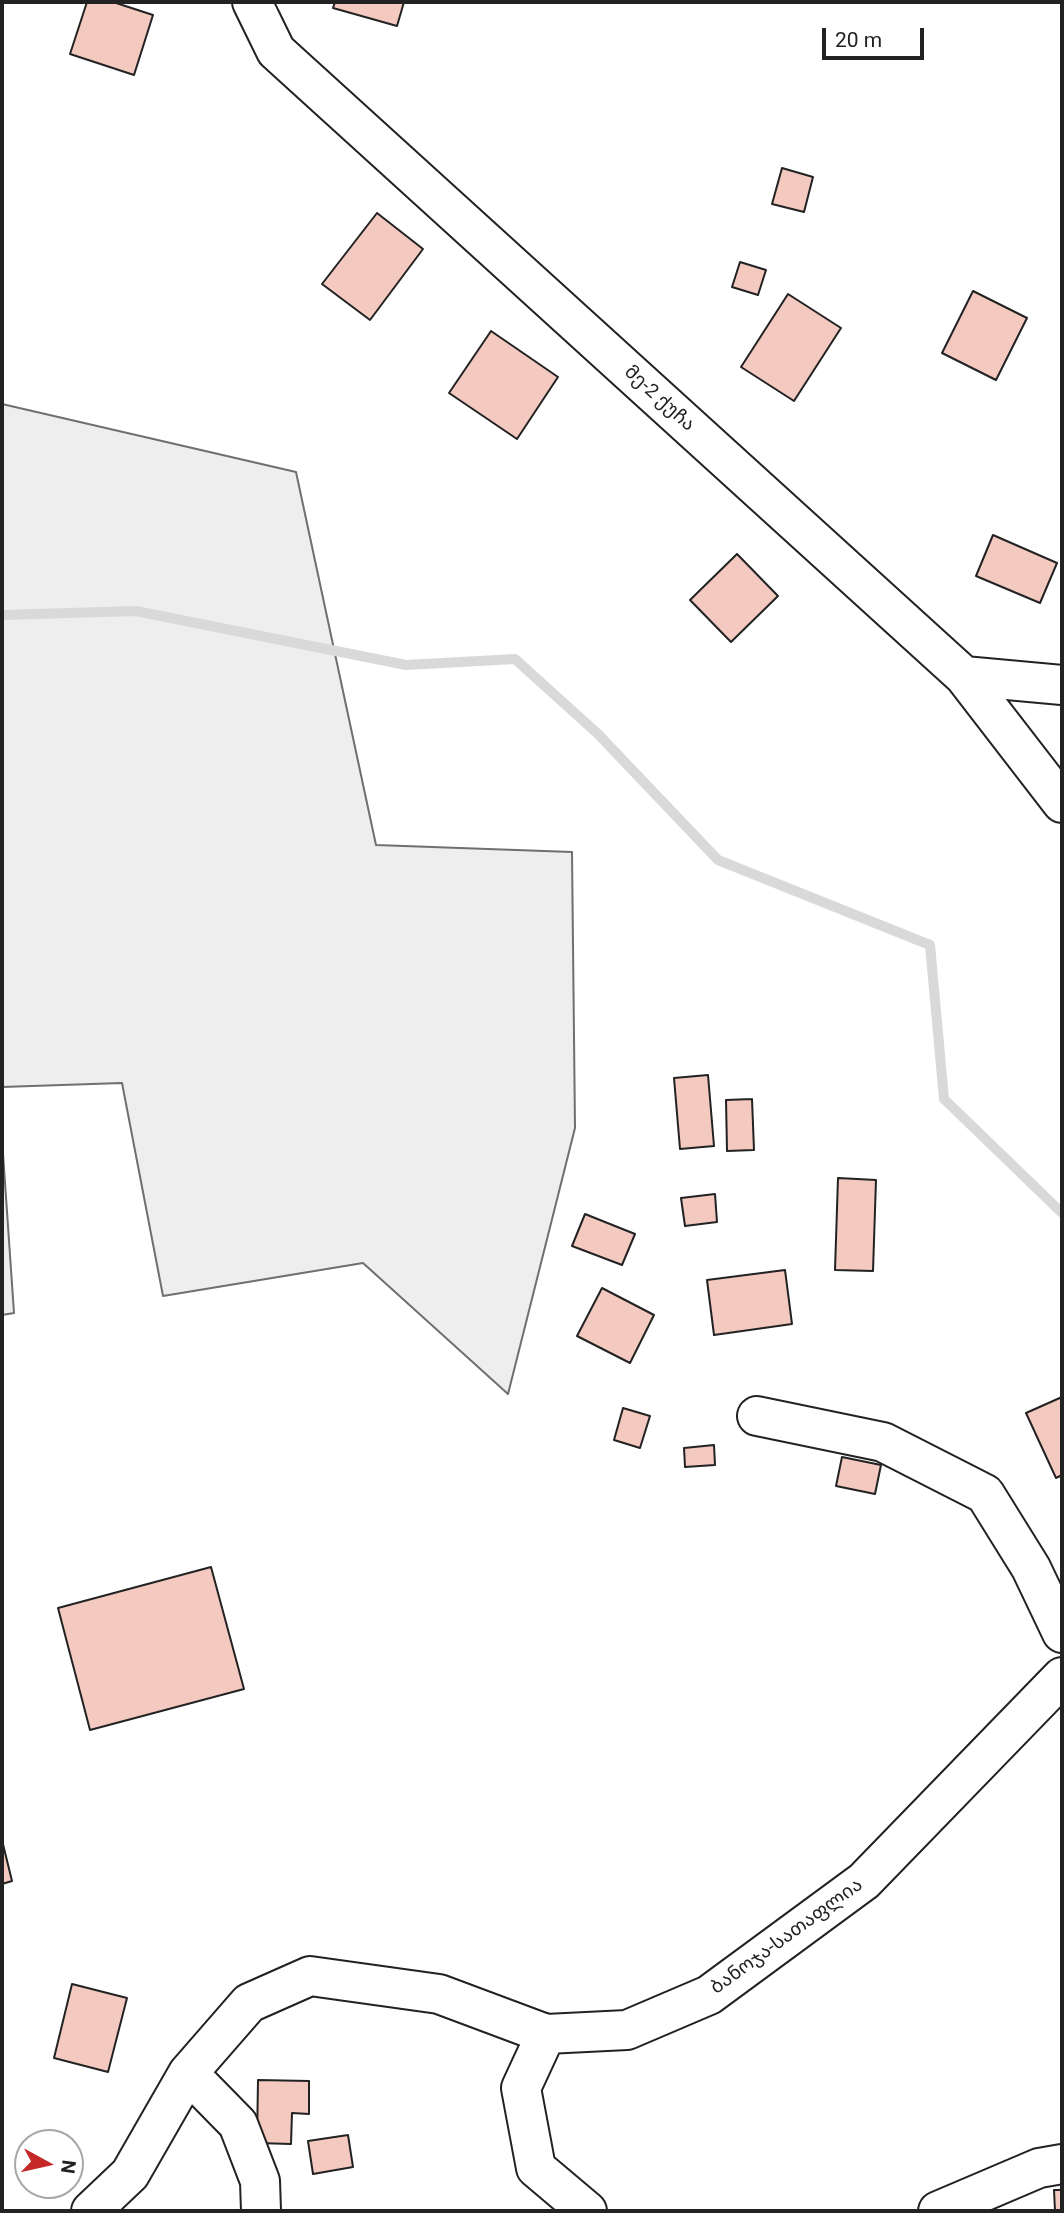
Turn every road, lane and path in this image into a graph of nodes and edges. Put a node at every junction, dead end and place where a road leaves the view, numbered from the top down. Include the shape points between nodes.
1 (252, 2) edge
2 (964, 676) junction
3 (1062, 685) edge
4 (1062, 803) edge
5 (757, 1416) dead end
6 (1062, 1633) edge
7 (1062, 1677) edge
8 (546, 2034) junction
9 (188, 2073) junction
10 (1062, 2164) edge
11 (90, 2211) edge
12 (261, 2211) edge
13 (587, 2211) edge
14 (938, 2211) edge

1 - 2 street, მე-2 ქუჩა via 276,51
2 - 3 street
2 - 4 street, მე-2 ქუჩა
5 - 6 street via 883,1442 985,1494 1031,1568
7 - 8 street, ბანოჯა-სათაფლია via 864,1881 709,1995 627,2029
8 - 9 street, ბანოჯა-სათაფლია via 439,1994 310,1976 249,2003
8 - 13 street via 522,2088 536,2168
9 - 11 street, ბანოჯა-სათაფლია via 130,2175
9 - 12 street via 238,2124 260,2181
10 - 14 street via 1039,2168

